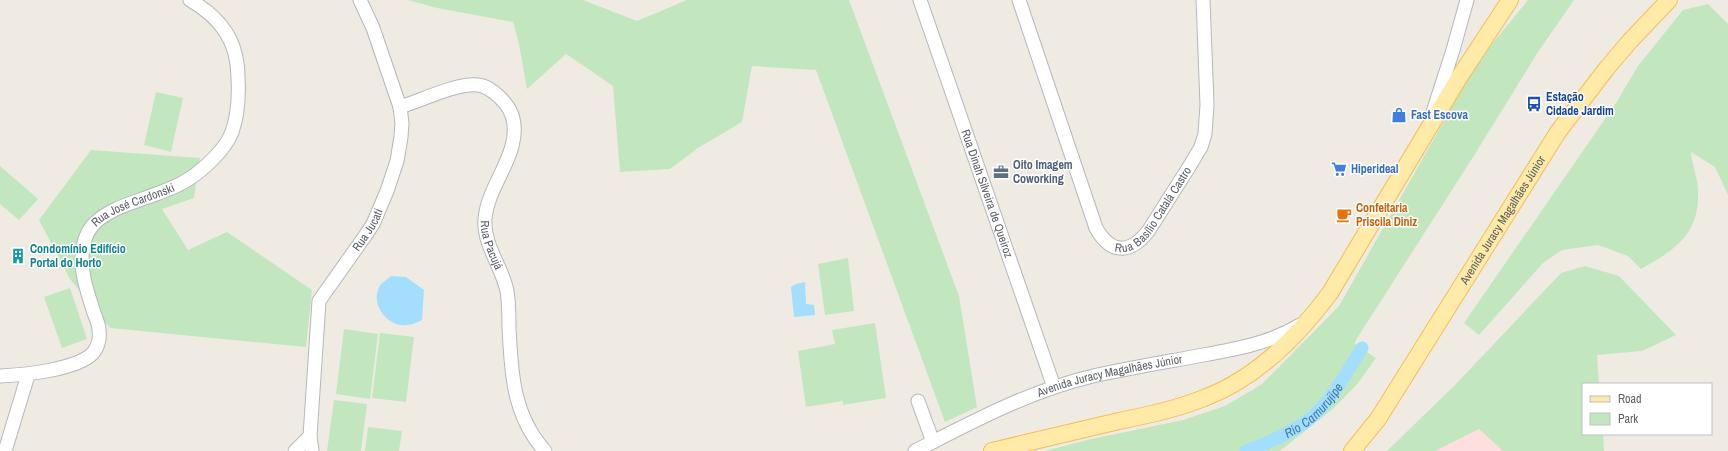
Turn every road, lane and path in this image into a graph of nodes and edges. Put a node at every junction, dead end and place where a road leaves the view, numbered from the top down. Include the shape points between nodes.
1 (190, 0) edge
2 (360, 0) edge
3 (920, 0) edge
4 (1019, 0) edge
5 (1204, 0) edge
6 (1467, 0) edge
7 (1510, 0) edge
8 (1669, 0) edge
9 (400, 107) junction
10 (1425, 136) junction
11 (1310, 319) junction
12 (28, 375) junction
13 (0, 376) edge
14 (1054, 387) junction
15 (918, 402) dead end
16 (310, 436) junction
17 (933, 442) junction
18 (5, 451) edge
19 (295, 451) edge
20 (312, 451) edge
21 (545, 451) edge
22 (915, 451) edge
23 (992, 451) edge
24 (1352, 451) edge

1 - 12 street, Rua José Cardonski via 212,14 222,27 237,58 239,98 231,133 223,146 195,175 175,187 123,206 92,226 85,238 82,269 84,284 98,325 99,343 93,353 71,364
2 - 9 street, Rua Jucati via 373,28
3 - 14 street, Rua Dinah Silveira de Queiroz
4 - 5 street, Rua Basílio Catalá Castro via 1096,228 1102,240 1111,246 1123,248 1134,246 1149,230 1201,147 1205,134 1207,106
6 - 10 street
7 - 10 main road, Avenida Juracy Magalhães Júnior via 1460,76
8 - 24 main road, Avenida Juracy Magalhães Júnior via 1607,68 1558,132 1378,419
9 - 16 street, Rua Jucati via 402,123 399,151 379,211 365,236 319,301
9 - 21 street, Rua Pacujá via 456,88 479,85 489,89 511,110 515,134 488,205 485,232 507,292 516,399 535,440
10 - 11 main road, Avenida Juracy Magalhães Júnior via 1340,277
11 - 14 street, Avenida Juracy Magalhães Júnior via 1289,332 1258,344 1093,376
11 - 23 main road, Avenida Juracy Magalhães Júnior via 1254,370 1232,385 1205,398 1173,409
12 - 13 street, Rua José Cardonski
12 - 18 street
14 - 17 street, Avenida Juracy Magalhães Júnior via 1019,400
15 - 17 street
16 - 19 street
16 - 20 street, Rua Jucati
17 - 22 street, Avenida Juracy Magalhães Júnior

